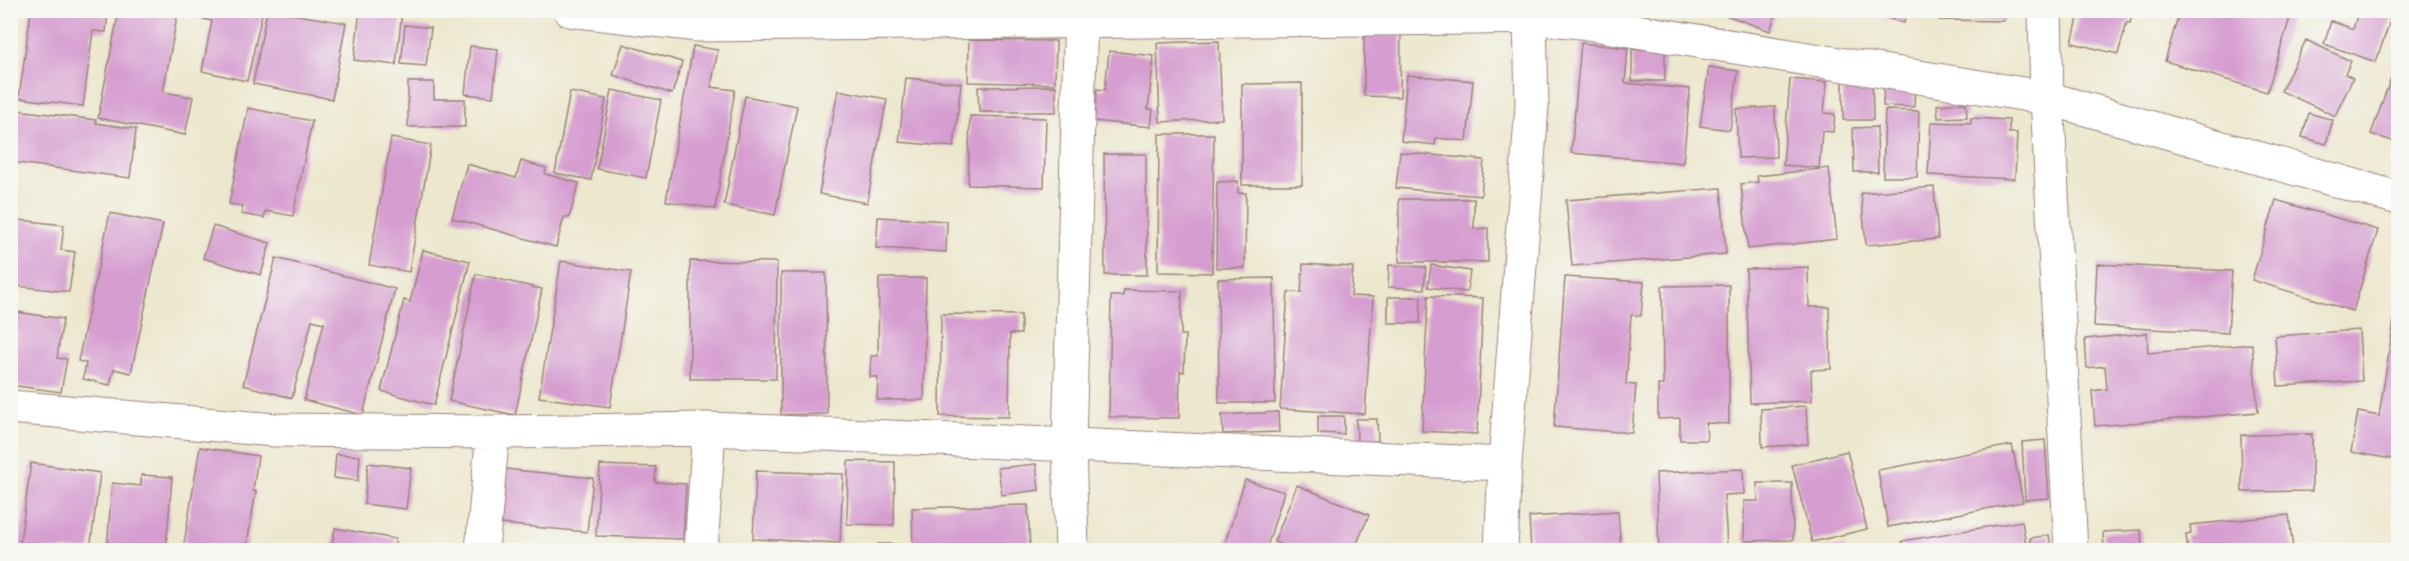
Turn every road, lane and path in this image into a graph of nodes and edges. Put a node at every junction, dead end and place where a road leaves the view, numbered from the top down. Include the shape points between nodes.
1 (570, 10) edge
2 (2045, 10) edge
3 (1080, 16) edge
4 (1582, 16) edge
5 (1530, 17) junction
6 (698, 18) edge
7 (2047, 98) junction
8 (2398, 198) edge
9 (10, 407) edge
10 (709, 429) junction
11 (493, 432) junction
12 (1069, 444) junction
13 (1505, 465) junction
14 (482, 550) edge
15 (701, 550) edge
16 (1072, 550) edge
17 (1501, 550) edge
18 (2071, 550) edge

1 - 6 street
2 - 7 street
3 - 5 street
3 - 6 street
3 - 12 street
4 - 5 street
4 - 7 street
5 - 13 street via 1532,106
7 - 8 street
7 - 18 street
9 - 11 street via 275,430
10 - 11 street
10 - 12 street
10 - 15 street
11 - 14 street
12 - 13 street
12 - 16 street
13 - 17 street

